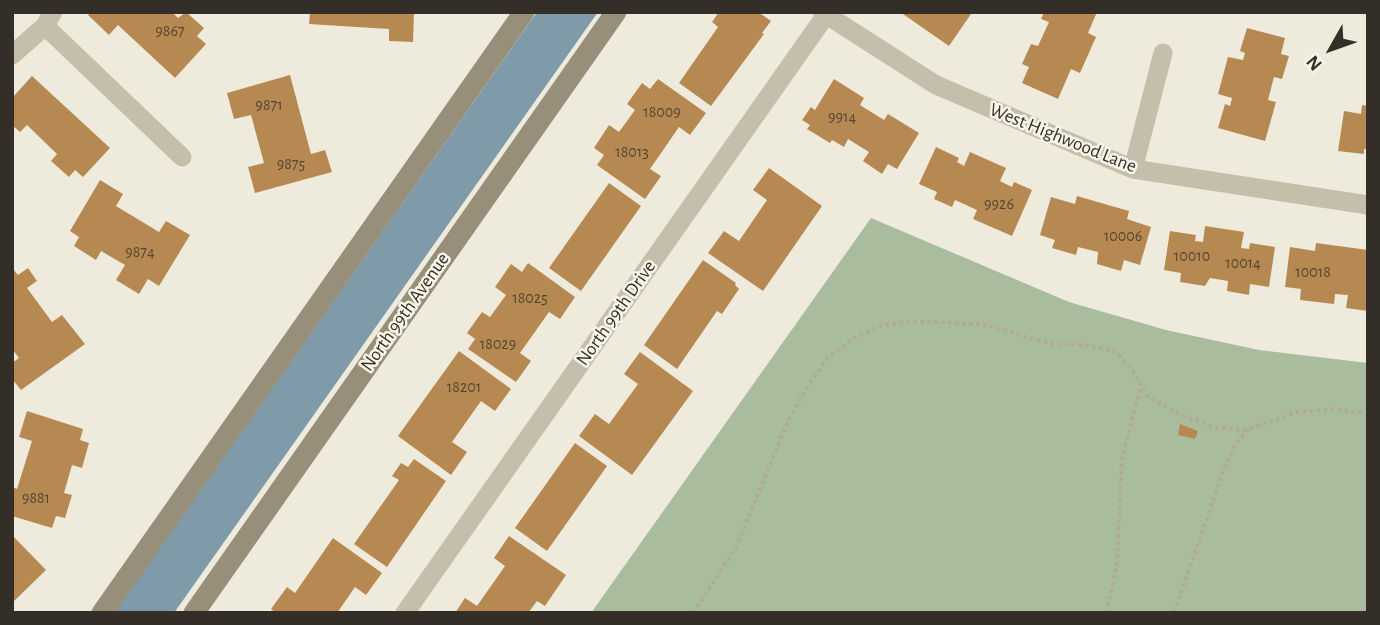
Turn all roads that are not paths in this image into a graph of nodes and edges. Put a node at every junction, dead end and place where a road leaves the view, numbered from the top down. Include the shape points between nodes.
1 (524, 12) edge
2 (616, 12) edge
3 (825, 13) edge
4 (49, 19) edge
5 (1163, 53) dead end
6 (12, 55) edge
7 (182, 157) dead end
8 (1133, 169) junction
9 (1368, 205) edge
10 (103, 613) edge
11 (194, 613) edge
12 (405, 613) edge

1 - 10 main road
2 - 11 main road, North 99th Avenue
3 - 8 street, West Highwood Lane via 936,85
3 - 12 street, North 99th Drive
4 - 6 street
4 - 7 street
5 - 8 street
8 - 9 street, West Highwood Lane

